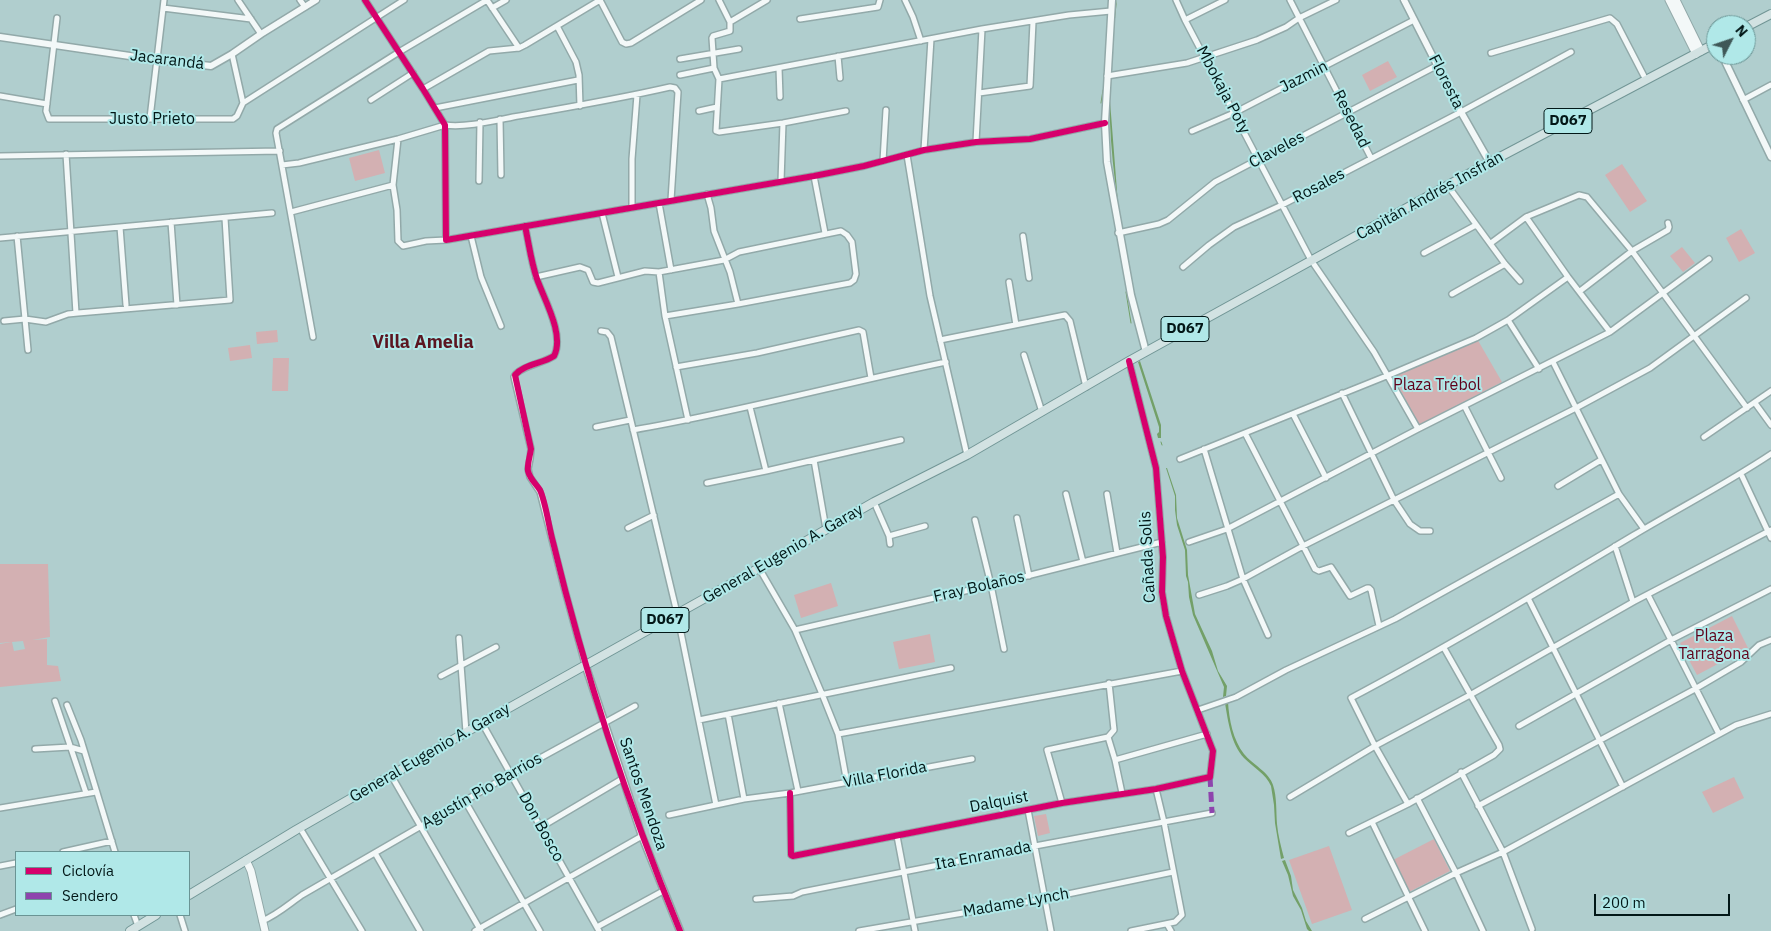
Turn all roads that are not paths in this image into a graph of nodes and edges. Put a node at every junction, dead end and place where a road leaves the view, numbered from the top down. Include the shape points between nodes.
1 (164, 0) edge
2 (238, 0) edge
3 (300, 0) edge
4 (316, 0) edge
5 (365, 0) edge
6 (404, 0) edge
7 (487, 0) edge
8 (506, 0) edge
9 (600, 0) edge
10 (701, 0) edge
11 (719, 0) edge
12 (767, 0) edge
13 (880, 0) edge
14 (905, 0) edge
15 (1112, 0) edge
16 (1176, 0) edge
17 (1225, 0) edge
18 (1290, 0) edge
19 (1336, 0) edge
20 (1404, 0) edge
21 (1670, 0) edge
22 (1676, 0) edge
23 (163, 8) junction
24 (305, 8) junction
25 (492, 8) junction
26 (1111, 11) junction
27 (1771, 14) edge
28 (376, 17) junction
29 (57, 18) dead end
30 (1299, 18) junction
31 (251, 19) junction
32 (800, 19) dead end
33 (1185, 20) junction
34 (1414, 20) junction
35 (730, 22) junction
36 (1033, 22) junction
37 (1756, 22) edge
38 (557, 26) junction
39 (982, 29) junction
40 (261, 34) junction
41 (0, 37) edge
42 (931, 39) junction
43 (921, 41) junction
44 (54, 45) junction
45 (519, 48) junction
46 (1706, 48) edge
47 (739, 49) dead end
48 (399, 52) junction
49 (1571, 52) dead end
50 (1698, 52) junction
51 (713, 53) junction
52 (1491, 53) dead end
53 (232, 54) junction
54 (838, 56) junction
55 (1205, 57) junction
56 (680, 59) dead end
57 (157, 60) junction
58 (1438, 65) junction
59 (1727, 65) edge
60 (1324, 66) junction
61 (714, 68) junction
62 (779, 68) junction
63 (413, 74) junction
64 (680, 75) dead end
65 (1107, 76) junction
66 (840, 78) dead end
67 (720, 79) junction
68 (578, 80) junction
69 (1646, 80) junction
70 (1771, 85) edge
71 (423, 89) junction
72 (979, 93) junction
73 (637, 95) junction
74 (0, 96) edge
75 (780, 97) dead end
76 (371, 100) dead end
77 (1743, 100) junction
78 (243, 103) junction
79 (47, 104) junction
80 (580, 106) junction
81 (717, 107) junction
82 (435, 108) junction
83 (886, 110) dead end
84 (699, 111) dead end
85 (846, 111) dead end
86 (1348, 112) junction
87 (1461, 112) junction
88 (1234, 113) junction
89 (150, 118) junction
90 (500, 119) junction
91 (480, 122) junction
92 (783, 123) junction
93 (1105, 124) junction
94 (445, 125) junction
95 (1192, 131) dead end
96 (398, 139) junction
97 (976, 142) junction
98 (924, 150) junction
99 (280, 151) junction
100 (66, 154) junction
101 (908, 155) junction
102 (0, 156) edge
103 (1771, 157) edge
104 (1371, 158) junction
105 (1258, 160) junction
106 (883, 161) junction
107 (1490, 162) junction
108 (282, 164) junction
109 (501, 175) dead end
110 (814, 176) junction
111 (479, 181) dead end
112 (781, 182) junction
113 (393, 185) junction
114 (1448, 186) junction
115 (707, 194) junction
116 (671, 200) junction
117 (659, 203) junction
118 (1282, 205) junction
119 (632, 208) junction
120 (291, 212) junction
121 (272, 213) dead end
122 (602, 213) junction
123 (1526, 216) junction
124 (225, 218) junction
125 (172, 222) junction
126 (1668, 223) dead end
127 (1476, 225) junction
128 (525, 226) junction
129 (120, 227) junction
130 (70, 232) junction
131 (825, 233) junction
132 (1118, 233) junction
133 (17, 236) junction
134 (471, 236) junction
135 (1023, 236) dead end
136 (0, 238) edge
137 (446, 240) junction
138 (1490, 243) junction
139 (1632, 251) junction
140 (1424, 254) dead end
141 (724, 260) junction
142 (1311, 260) junction
143 (1709, 260) dead end
144 (1505, 264) junction
145 (1182, 267) dead end
146 (672, 270) junction
147 (659, 272) junction
148 (536, 277) junction
149 (1568, 277) junction
150 (618, 278) junction
151 (1029, 278) dead end
152 (1009, 282) dead end
153 (1520, 282) dead end
154 (1580, 291) junction
155 (1664, 293) junction
156 (1452, 294) dead end
157 (1746, 298) dead end
158 (738, 304) junction
159 (126, 305) dead end
160 (177, 305) junction
161 (76, 313) junction
162 (665, 316) junction
163 (25, 319) junction
164 (1508, 320) junction
165 (4, 321) dead end
166 (1016, 325) junction
167 (501, 326) dead end
168 (601, 332) dead end
169 (1610, 332) junction
170 (1694, 336) junction
171 (313, 337) dead end
172 (940, 340) junction
173 (28, 350) dead end
174 (1146, 352) junction
175 (1024, 355) dead end
176 (1129, 361) junction
177 (946, 362) junction
178 (1553, 362) junction
179 (676, 368) junction
180 (1539, 369) junction
181 (1389, 375) junction
182 (870, 378) junction
183 (1086, 387) junction
184 (1771, 391) edge
185 (1342, 393) junction
186 (1755, 403) junction
187 (1465, 406) junction
188 (750, 407) junction
189 (1576, 408) junction
190 (1747, 408) junction
191 (1042, 412) junction
192 (1293, 414) junction
193 (630, 420) junction
194 (688, 420) junction
195 (1771, 425) edge
196 (596, 427) dead end
197 (1418, 429) junction
198 (633, 430) junction
199 (1245, 433) junction
200 (1704, 437) dead end
201 (901, 440) dead end
202 (1204, 449) junction
203 (1487, 452) junction
204 (966, 454) junction
205 (1372, 454) junction
206 (1771, 454) edge
207 (1180, 459) dead end
208 (814, 460) junction
209 (1601, 460) junction
210 (766, 471) junction
211 (1741, 474) junction
212 (1326, 478) junction
213 (1501, 478) dead end
214 (707, 483) dead end
215 (1558, 486) dead end
216 (1066, 494) dead end
217 (1107, 494) dead end
218 (1619, 494) junction
219 (1394, 500) junction
220 (874, 502) junction
221 (1281, 502) junction
222 (654, 515) junction
223 (1017, 518) dead end
224 (975, 520) dead end
225 (925, 526) dead end
226 (628, 528) dead end
227 (826, 529) junction
228 (1227, 529) junction
229 (1644, 529) junction
230 (1430, 531) dead end
231 (1769, 531) edge
232 (889, 536) junction
233 (1771, 538) edge
234 (1162, 542) junction
235 (1189, 542) dead end
236 (890, 544) dead end
237 (1303, 546) junction
238 (1615, 546) junction
239 (1117, 553) junction
240 (1082, 562) junction
241 (759, 568) junction
242 (1029, 576) junction
243 (1243, 579) junction
244 (991, 585) junction
245 (1771, 589) edge
246 (1199, 595) dead end
247 (1648, 595) junction
248 (1528, 598) junction
249 (1633, 602) junction
250 (678, 613) junction
251 (1379, 626) junction
252 (795, 630) junction
253 (1268, 635) dead end
254 (459, 638) dead end
255 (1671, 640) junction
256 (1771, 640) edge
257 (496, 647) dead end
258 (1004, 648) dead end
259 (1444, 648) junction
260 (1553, 649) junction
261 (585, 664) junction
262 (461, 666) junction
263 (951, 668) dead end
264 (1182, 671) junction
265 (441, 676) dead end
266 (1109, 683) junction
267 (1694, 689) junction
268 (1576, 693) junction
269 (822, 694) junction
270 (1470, 695) junction
271 (56, 701) dead end
272 (779, 703) junction
273 (67, 705) dead end
274 (635, 706) dead end
275 (1198, 710) junction
276 (728, 714) junction
277 (1771, 714) edge
278 (699, 720) junction
279 (482, 722) junction
280 (604, 723) junction
281 (1519, 726) dead end
282 (466, 732) junction
283 (838, 734) junction
284 (1207, 734) junction
285 (1718, 734) junction
286 (1108, 738) junction
287 (1599, 740) junction
288 (1375, 746) junction
289 (70, 747) junction
290 (35, 749) dead end
291 (84, 751) junction
292 (972, 759) dead end
293 (1115, 760) junction
294 (1461, 772) junction
295 (511, 774) junction
296 (391, 775) junction
297 (1210, 777) joint
298 (622, 780) junction
299 (847, 783) junction
300 (1623, 787) junction
301 (1156, 788) junction
302 (798, 791) junction
303 (96, 792) junction
304 (86, 793) junction
305 (790, 793) junction
306 (1122, 793) junction
307 (1290, 797) dead end
308 (1417, 798) junction
309 (744, 800) junction
310 (465, 801) junction
311 (1062, 803) junction
312 (1408, 804) junction
313 (716, 805) junction
314 (1478, 806) junction
315 (0, 808) edge
316 (1028, 810) junction
317 (1212, 813) dead end
318 (669, 815) dead end
319 (1164, 822) junction
320 (1372, 822) junction
321 (421, 826) junction
322 (300, 828) junction
323 (541, 828) junction
324 (1349, 833) dead end
325 (642, 836) junction
326 (896, 836) junction
327 (112, 841) junction
328 (1035, 846) junction
329 (82, 850) edge
330 (115, 851) edge
331 (1503, 852) junction
332 (375, 853) junction
333 (246, 860) junction
334 (15, 863) edge
335 (0, 866) edge
336 (904, 872) junction
337 (1173, 872) junction
338 (1456, 873) junction
339 (330, 878) junction
340 (569, 878) junction
341 (664, 891) junction
342 (190, 894) edge
343 (1409, 897) junction
344 (756, 898) dead end
345 (1044, 899) junction
346 (524, 904) junction
347 (15, 909) edge
348 (0, 915) edge
349 (134, 916) edge
350 (154, 916) edge
351 (180, 916) edge
352 (1365, 918) dead end
353 (913, 920) junction
354 (262, 921) junction
355 (1167, 924) junction
356 (138, 926) junction
357 (361, 929) edge
358 (598, 929) edge
359 (1532, 929) dead end
360 (478, 930) edge
361 (130, 931) edge
362 (185, 931) edge
363 (266, 931) edge
364 (354, 931) edge
365 (420, 931) edge
366 (540, 931) edge
367 (680, 931) edge
368 (859, 931) edge
369 (915, 931) edge
370 (1050, 931) edge
371 (1132, 931) edge
372 (1170, 931) edge
373 (1426, 931) edge
374 (1484, 931) edge

1 - 23 street
2 - 31 street
3 - 24 street
4 - 24 street, Jacarandá
5 - 28 street
6 - 28 street
7 - 25 street
7 - 48 street
8 - 25 street
9 - 10 street via 626,44
9 - 38 street
11 - 35 street
12 - 35 street
13 - 32 street via 878,7
14 - 43 street
15 - 26 street
16 - 33 street, Mbokaja Poty
17 - 33 street
18 - 30 street, Resedad
19 - 30 street
20 - 34 street, Floresta
21 - 50 main road
22 - 50 main road
23 - 31 street
23 - 57 street
24 - 40 street, Jacarandá
25 - 45 street
26 - 36 street
26 - 65 street
27 - 37 main road
28 - 48 street
28 - 78 street
29 - 44 street
30 - 55 street via 1271,34
30 - 60 street, Resedad
31 - 40 street
33 - 55 street, Mbokaja Poty
34 - 58 street, Floresta
34 - 60 street, Jazmin
35 - 51 street via 730,32 712,37
36 - 39 street
36 - 72 street via 1030,86
38 - 45 street
38 - 68 street via 576,62
39 - 42 street
39 - 72 street
40 - 53 street, Jacarandá
41 - 44 street, Jacarandá
42 - 43 street
42 - 98 street
43 - 54 street
44 - 57 street, Jacarandá
44 - 79 street
45 - 71 street via 489,51
46 - 50 main road, Capitán Andrés Insfrán / D067
47 - 51 street
48 - 63 street
48 - 99 street via 280,126 276,133
49 - 87 street, Rosales
50 - 69 main road, Capitán Andrés Insfrán / D067
51 - 56 street
51 - 61 street
52 - 69 street via 1610,18 1617,24
53 - 57 street, Jacarandá via 211,66
53 - 78 street
54 - 62 street
54 - 66 street
55 - 65 street
55 - 88 street, Mbokaja Poty
57 - 89 street
58 - 86 street, Claveles
58 - 87 street, Floresta
59 - 77 street
60 - 86 street, Resedad
60 - 88 street, Jazmin
61 - 64 street
61 - 67 street
62 - 67 street
62 - 75 street
63 - 71 street
63 - 76 street
65 - 93 street
67 - 81 street
68 - 80 street
68 - 82 street
69 - 107 main road, Capitán Andrés Insfrán / D067
70 - 77 street
71 - 82 street
72 - 97 street
73 - 80 street
73 - 116 street via 670,88 678,92
73 - 119 street
74 - 79 street
77 - 103 street
78 - 89 street, Justo Prieto via 233,119
79 - 89 street, Justo Prieto via 46,111 52,120
80 - 90 street
81 - 84 street
81 - 92 street via 715,129 718,132
82 - 94 street
83 - 106 street
85 - 92 street
86 - 104 street, Resedad
86 - 105 street, Claveles
87 - 104 street, Rosales
87 - 107 street, Floresta
88 - 95 street, Jazmin
88 - 105 street, Mbokaja Poty
90 - 91 street
90 - 109 street
91 - 94 street
91 - 111 street
92 - 112 street
93 - 97 street via 1030,139
93 - 132 street via 1107,162
94 - 96 street
94 - 137 street
96 - 108 street
96 - 113 street
97 - 98 street
98 - 101 street
99 - 100 street
99 - 108 street
100 - 102 street
100 - 130 street
101 - 106 street
101 - 172 street
104 - 118 street, Rosales
105 - 118 street, Mbokaja Poty
105 - 132 street, Claveles via 1216,182 1168,220
106 - 110 street
107 - 114 main road, Capitán Andrés Insfrán / D067
108 - 120 street
110 - 112 street
110 - 131 street
112 - 115 street
113 - 120 street
113 - 137 street via 398,210 398,242 403,246
114 - 127 street
114 - 142 main road, Capitán Andrés Insfrán / D067
115 - 116 street
115 - 141 street
116 - 117 street
117 - 119 street
117 - 146 street
118 - 142 street, Mbokaja Poty
118 - 145 street, Rosales via 1230,230
119 - 122 street
120 - 171 street
121 - 124 street
122 - 128 street
122 - 150 street
123 - 138 street
123 - 139 street via 1583,195 1590,199
123 - 149 street
124 - 125 street
124 - 160 street via 230,300
125 - 129 street
125 - 160 street
126 - 139 street via 1668,230
127 - 138 street
127 - 140 street
128 - 134 street
128 - 148 street
129 - 130 street
129 - 159 street
130 - 133 street
130 - 161 street
131 - 141 street via 739,252
131 - 158 street via 841,231 852,242 854,280
132 - 174 street
133 - 136 street
133 - 163 street
134 - 137 street
134 - 167 street via 481,277
135 - 151 street
138 - 144 street
139 - 154 street
139 - 155 street
141 - 146 street
141 - 158 street
142 - 174 main road, Capitán Andrés Insfrán / D067
142 - 181 street, Mbokaja Poty
143 - 155 street
144 - 153 street
144 - 156 street
146 - 147 street
147 - 150 street
147 - 162 street
148 - 150 street via 580,267 588,270 596,283
148 - 261 street via 558,343 556,352 549,359 520,370 514,377 531,449 528,469 540,492
149 - 154 street
149 - 164 street
152 - 166 street
154 - 169 street
155 - 169 street
155 - 170 street
157 - 170 street
158 - 162 street
160 - 161 street
161 - 163 street via 46,322
162 - 179 street
163 - 165 street
163 - 173 street
164 - 180 street
164 - 181 street via 1476,338
166 - 172 street
166 - 183 street via 1063,315 1067,317
168 - 193 street via 607,332 611,337
169 - 178 street
170 - 189 street via 1650,368
170 - 190 street
172 - 177 street
174 - 176 main road, General Eugenio A. Garay / D067
175 - 191 street
176 - 183 main road, General Eugenio A. Garay / D067
176 - 234 street, Cañada Solis via 1156,468
177 - 182 street
177 - 204 street
178 - 180 street
178 - 189 street
179 - 182 street via 860,330 863,332
179 - 194 street
180 - 187 street
181 - 185 street
181 - 197 street, Mbokaja Poty
182 - 188 street
183 - 191 main road, General Eugenio A. Garay / D067
184 - 186 street
185 - 192 street
185 - 205 street
186 - 190 street
186 - 195 street
187 - 197 street
187 - 203 street
188 - 194 street
188 - 210 street
189 - 203 street
189 - 209 street
190 - 200 street
191 - 204 main road, General Eugenio A. Garay / D067
192 - 199 street
192 - 212 street
193 - 196 street
193 - 198 street
194 - 198 street
197 - 205 street
198 - 222 street
199 - 202 street
199 - 221 street
201 - 208 street
202 - 207 street
202 - 228 street
203 - 213 street
203 - 219 street
204 - 220 main road, General Eugenio A. Garay / D067
205 - 212 street
205 - 219 street
206 - 211 street
208 - 210 street
208 - 227 street
209 - 215 street
209 - 218 street
210 - 214 street
211 - 229 street
211 - 231 street
212 - 221 street
216 - 240 street
217 - 239 street
218 - 229 street
218 - 251 street
219 - 230 street via 1412,527
219 - 237 street
220 - 227 main road, General Eugenio A. Garay / D067
220 - 232 street
221 - 228 street
221 - 237 street
222 - 226 street
222 - 250 street
223 - 242 street
224 - 244 street
225 - 232 street
227 - 241 main road, General Eugenio A. Garay / D067
228 - 235 street
228 - 243 street
229 - 238 street
231 - 233 street
231 - 247 street
232 - 236 street
234 - 239 street, Fray Bolaños
234 - 264 street, Cañada Solis via 1162,592
237 - 243 street
237 - 251 street via 1315,569 1334,568 1350,596 1370,589
238 - 248 street
238 - 249 street
239 - 240 street, Fray Bolaños
240 - 242 street, Fray Bolaños
241 - 250 main road, General Eugenio A. Garay / D067
241 - 252 street
242 - 244 street, Fray Bolaños
243 - 246 street
243 - 253 street
244 - 252 street, Fray Bolaños
244 - 258 street
245 - 255 street
247 - 249 street
247 - 255 street
248 - 259 street
248 - 260 street
249 - 260 street
250 - 261 main road, General Eugenio A. Garay / D067
250 - 278 street
251 - 275 street via 1240,695
252 - 269 street
254 - 262 street
255 - 267 street
255 - 268 street
256 - 267 street
257 - 262 street
259 - 270 street
259 - 288 street via 1351,698
260 - 268 street
260 - 270 street
261 - 279 main road, General Eugenio A. Garay / D067
261 - 280 street, Santos Mendoza
262 - 265 street
262 - 282 street
263 - 269 street
264 - 266 street
264 - 275 street, Cañada Solis
266 - 283 street
266 - 286 street via 1114,730
267 - 285 street
267 - 287 street
268 - 281 street
268 - 287 street
269 - 272 street
269 - 283 street
270 - 288 street
270 - 294 street via 1500,749
271 - 289 street
272 - 276 street
272 - 302 street
273 - 291 street
274 - 280 street, Agustín Pio Barrios
275 - 284 street, Cañada Solis
276 - 278 street
276 - 309 street
277 - 285 street
278 - 313 street
279 - 282 main road, General Eugenio A. Garay / D067
279 - 295 street, Don Bosco
280 - 295 street, Agustín Pio Barrios
280 - 298 street, Santos Mendoza
282 - 296 main road, General Eugenio A. Garay / D067
283 - 299 street
284 - 293 street
284 - 297 street, Cañada Solis via 1213,751
285 - 300 street
286 - 293 street
286 - 311 street via 1048,750
287 - 300 street
287 - 314 street
288 - 307 street
288 - 312 street
289 - 290 street
289 - 291 street
289 - 304 street
291 - 303 street
292 - 299 street, Villa Florida
293 - 306 street
294 - 308 street
294 - 314 street
295 - 310 street, Agustín Pio Barrios
295 - 323 street, Don Bosco
296 - 321 street
296 - 322 main road, General Eugenio A. Garay / D067
297 - 301 street, Dalquist
298 - 323 street
298 - 325 street, Santos Mendoza
299 - 302 street, Villa Florida
300 - 331 street
301 - 306 street, Dalquist
301 - 319 street
302 - 305 street, Villa Florida
303 - 304 street
303 - 327 street
304 - 315 street
305 - 309 street, Villa Florida
305 - 326 street, Dalquist via 793,856
306 - 311 street, Dalquist
308 - 312 street
308 - 338 street
309 - 313 street, Villa Florida
310 - 321 street, Agustín Pio Barrios
310 - 346 street
311 - 316 street, Dalquist
312 - 320 street
313 - 318 street, Villa Florida
314 - 331 street
316 - 326 street, Dalquist
316 - 328 street
317 - 319 street, Ita Enramada
319 - 328 street, Ita Enramada
319 - 337 street
320 - 324 street
320 - 343 street
321 - 332 street, Agustín Pio Barrios
321 - 360 street
322 - 333 main road, General Eugenio A. Garay / D067
322 - 339 street
323 - 340 street, Don Bosco
325 - 340 street
325 - 341 street, Santos Mendoza
326 - 336 street
327 - 329 street
327 - 330 street
328 - 336 street, Ita Enramada
328 - 345 street
331 - 338 street
331 - 359 street
332 - 339 street, Agustín Pio Barrios
332 - 365 street
333 - 342 main road, General Eugenio A. Garay / D067
333 - 354 main road
334 - 335 street
336 - 344 street, Ita Enramada via 793,896
336 - 353 street
337 - 345 street, Madame Lynch
337 - 355 street via 1182,915
338 - 343 street
338 - 374 street
339 - 354 street, Agustín Pio Barrios
339 - 357 street
340 - 346 street
340 - 358 street, Don Bosco
341 - 358 street
341 - 367 street, Santos Mendoza
343 - 352 street
343 - 373 street
345 - 353 street, Madame Lynch
345 - 370 street
346 - 360 street
346 - 366 street
347 - 348 street
349 - 356 street
350 - 356 main road
351 - 362 street
353 - 368 street, Madame Lynch
353 - 369 street
354 - 363 main road
355 - 371 street
355 - 372 street
356 - 361 main road
357 - 364 street

